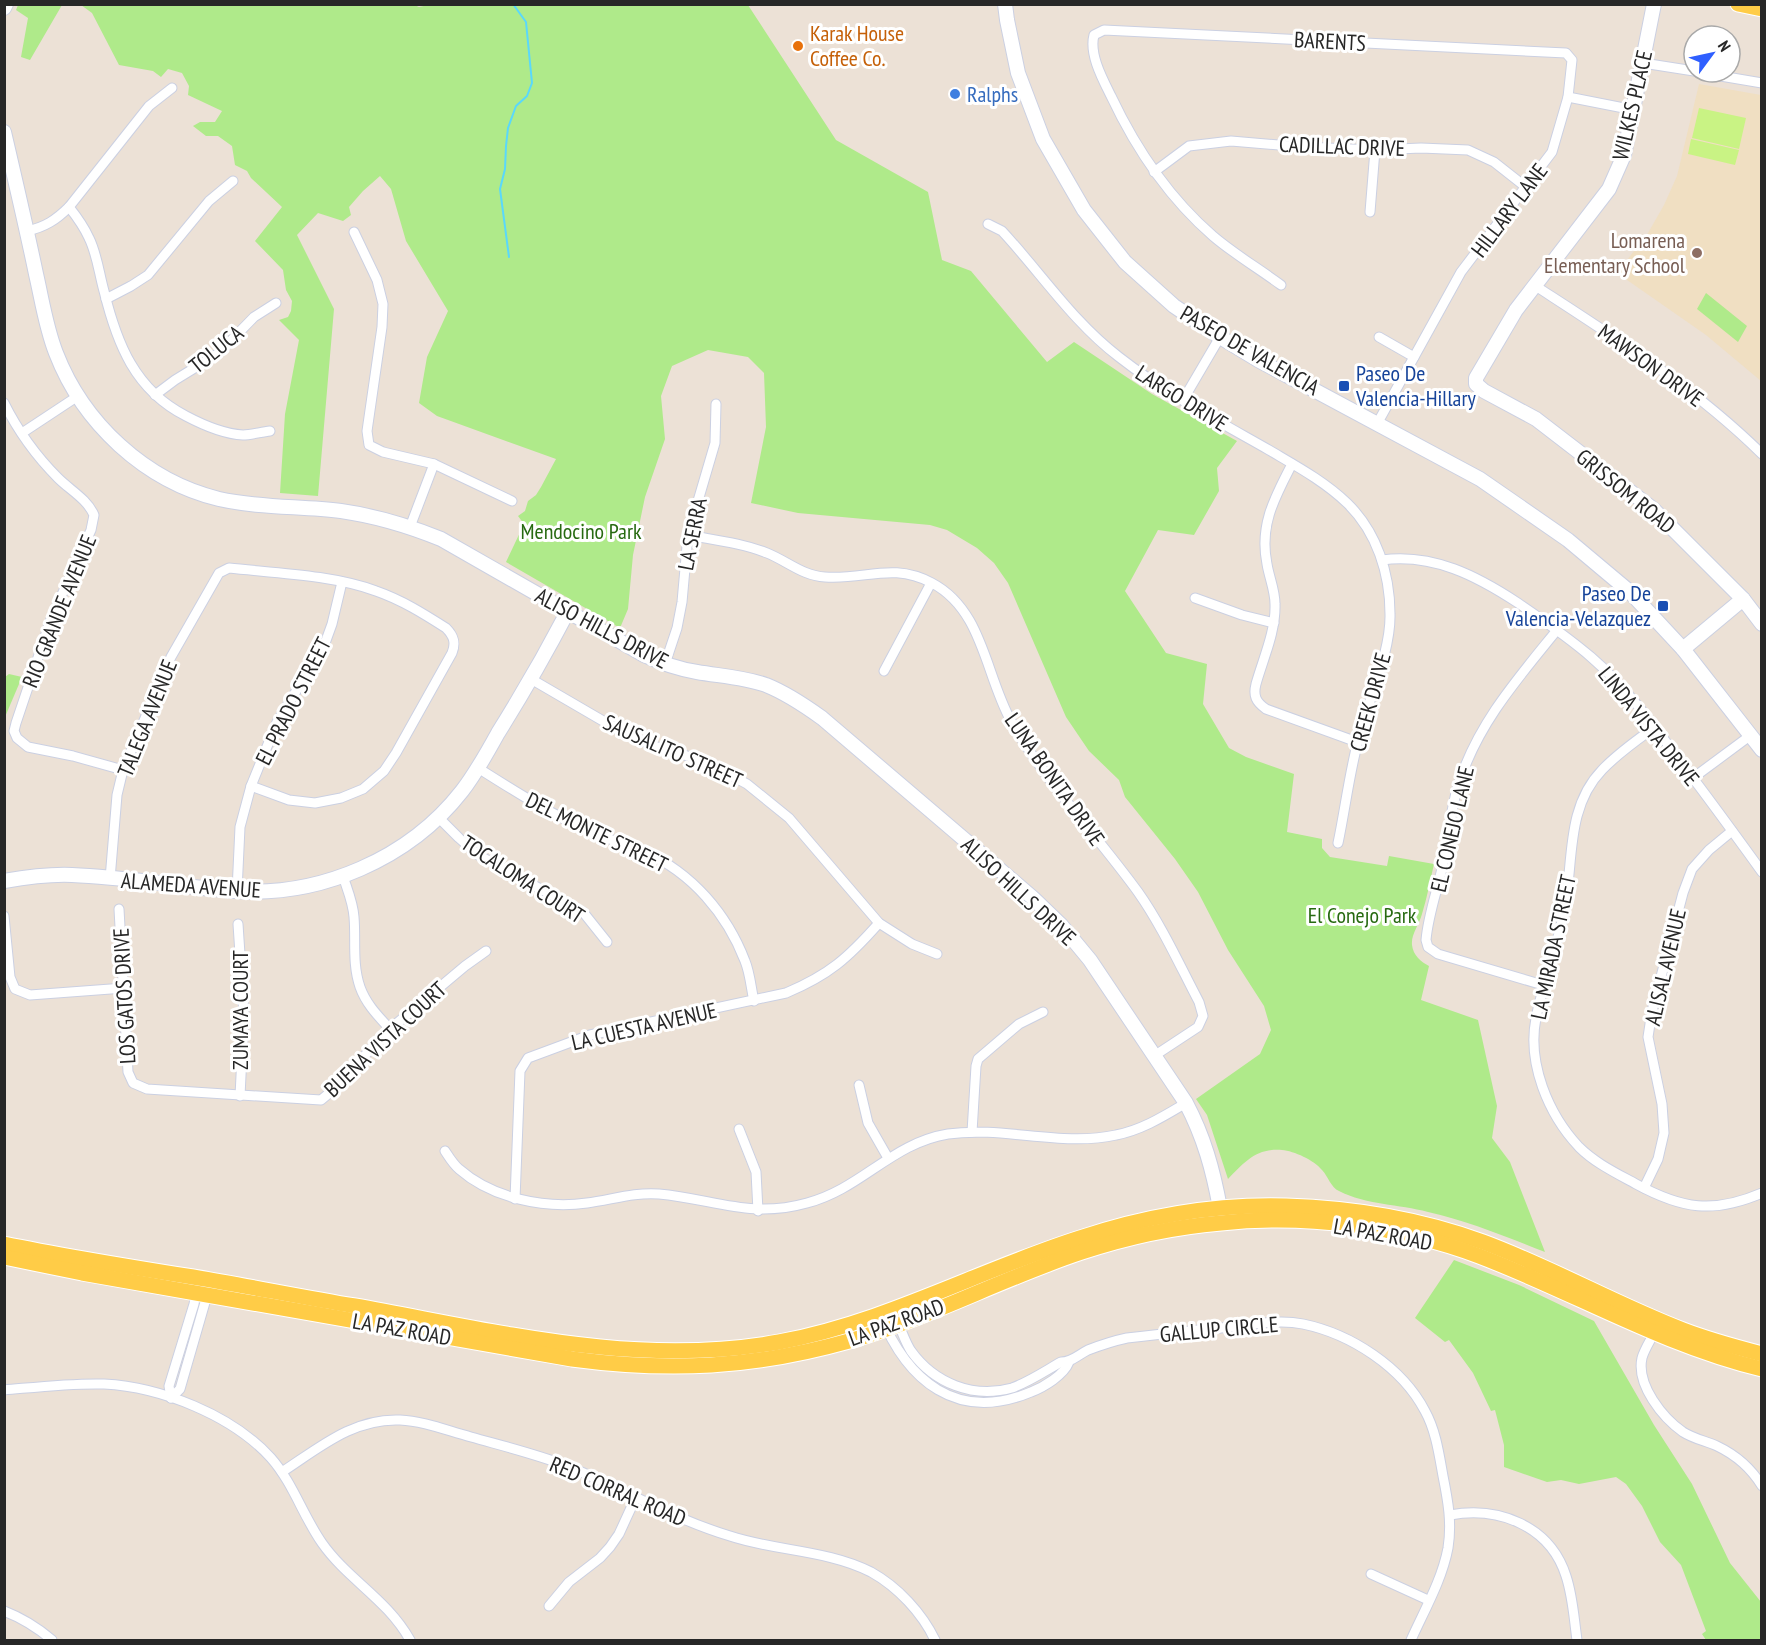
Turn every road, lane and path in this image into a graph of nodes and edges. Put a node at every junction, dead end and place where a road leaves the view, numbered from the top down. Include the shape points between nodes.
1 (1005, 4) edge
2 (1654, 4) edge
3 (1738, 4) edge
4 (1761, 9) edge
5 (1566, 52) joint
6 (1643, 63) junction
7 (1682, 70) edge
8 (1742, 80) edge
9 (1761, 83) edge
10 (172, 88) dead end
11 (1568, 97) junction
12 (1634, 110) junction
13 (4, 132) edge
14 (1375, 150) junction
15 (1154, 172) junction
16 (233, 181) dead end
17 (1527, 188) junction
18 (69, 207) junction
19 (1370, 212) dead end
20 (988, 224) dead end
21 (27, 231) junction
22 (354, 232) dead end
23 (1281, 285) dead end
24 (1534, 285) junction
25 (106, 299) junction
26 (276, 303) dead end
27 (1220, 337) junction
28 (1380, 337) dead end
29 (1414, 357) junction
30 (1476, 378) joint
31 (155, 395) junction
32 (78, 396) junction
33 (1183, 400) junction
34 (4, 403) edge
35 (716, 404) dead end
36 (1377, 424) junction
37 (270, 431) dead end
38 (22, 433) junction
39 (1761, 454) edge
40 (434, 464) junction
41 (1292, 464) junction
42 (512, 501) dead end
43 (410, 527) junction
44 (688, 535) junction
45 (1382, 560) junction
46 (342, 582) junction
47 (931, 583) junction
48 (1195, 598) dead end
49 (1743, 599) junction
50 (568, 611) junction
51 (1274, 623) junction
52 (1761, 624) edge
53 (1557, 630) junction
54 (1683, 649) junction
55 (665, 664) junction
56 (884, 671) dead end
57 (531, 679) junction
58 (1655, 727) junction
59 (1751, 735) junction
60 (1357, 742) junction
61 (1761, 750) edge
62 (478, 768) junction
63 (123, 770) junction
64 (1693, 778) junction
65 (251, 786) junction
66 (438, 817) junction
67 (1732, 831) junction
68 (1338, 843) dead end
69 (1761, 872) edge
70 (343, 876) junction
71 (110, 879) junction
72 (4, 881) edge
73 (237, 891) junction
74 (119, 909) dead end
75 (4, 916) edge
76 (879, 923) junction
77 (238, 924) dead end
78 (607, 942) dead end
79 (486, 951) dead end
80 (937, 954) dead end
81 (1544, 985) junction
82 (123, 988) junction
83 (754, 1001) junction
84 (1043, 1012) dead end
85 (390, 1029) junction
86 (1154, 1056) junction
87 (133, 1083) joint
88 (859, 1085) dead end
89 (240, 1096) junction
90 (1186, 1103) junction
91 (739, 1129) dead end
92 (972, 1132) junction
93 (444, 1151) dead end
94 (888, 1158) junction
95 (1644, 1188) junction
96 (1761, 1193) edge
97 (515, 1199) junction
98 (758, 1210) junction
99 (1221, 1215) junction
100 (4, 1244) edge
101 (4, 1257) edge
102 (203, 1286) junction
103 (889, 1319) junction
104 (1654, 1333) junction
105 (1761, 1354) edge
106 (1761, 1369) edge
107 (4, 1390) edge
108 (171, 1398) junction
109 (282, 1472) junction
110 (1761, 1486) edge
111 (636, 1497) junction
112 (1450, 1515) junction
113 (1371, 1574) dead end
114 (1428, 1600) junction
115 (549, 1606) dead end
116 (4, 1611) edge
117 (52, 1641) edge
118 (410, 1641) edge
119 (935, 1641) edge
120 (1411, 1641) edge
121 (1577, 1641) edge

1 - 27 street, PASEO DE VALENCIA via 1018,73 1044,139 1084,210 1125,262 1149,285
2 - 6 street, WILKES PLACE
3 - 4 main road
5 - 11 street, HILLARY LANE via 1572,60
5 - 15 street, BARENTS via 1104,30 1094,35 1091,46 1125,127
6 - 7 street
6 - 12 street, WILKES PLACE
8 - 9 street
10 - 18 street via 149,106
11 - 12 street
11 - 17 street, HILLARY LANE via 1552,152
12 - 24 street, WILKES PLACE via 1624,154 1609,189
13 - 21 street, ALISO HILLS DRIVE
14 - 15 street, CADILLAC DRIVE via 1231,141 1189,146
14 - 17 street, CADILLAC DRIVE via 1468,150 1494,162
14 - 19 street
15 - 23 street via 1176,200 1214,236
16 - 25 street via 208,201 148,275
17 - 29 street, HILLARY LANE via 1461,272
18 - 21 street via 43,228
18 - 25 street via 90,240
20 - 33 street, LARGO DRIVE via 1002,231 1079,321 1117,356
21 - 32 street, ALISO HILLS DRIVE via 55,352
22 - 40 street via 377,280 383,304 369,445
24 - 30 street, WILKES PLACE
24 - 39 street, MAWSON DRIVE via 1678,381
25 - 31 street via 125,356
26 - 31 street, TOLUCA via 254,317 219,352
27 - 33 street
27 - 36 street, PASEO DE VALENCIA
28 - 29 street
29 - 36 street, HILLARY LANE
30 - 49 street, GRISSOM ROAD via 1478,388 1536,419 1653,509
31 - 37 street via 175,411 219,430 242,435
32 - 38 street
32 - 43 street, ALISO HILLS DRIVE via 98,424 126,451 186,488 219,499 340,511
33 - 41 street, LARGO DRIVE
34 - 38 street
35 - 44 street, LA SERRA via 715,443
36 - 54 street, PASEO DE VALENCIA via 1480,479 1568,540 1630,592
38 - 63 street, RIO GRANDE AVENUE via 36,454 94,514 91,530 51,619 14,731 28,747
40 - 42 street
40 - 43 street
41 - 45 street, LARGO DRIVE via 1349,504 1371,534
41 - 51 street via 1268,514 1265,539 1275,603
43 - 50 street, ALISO HILLS DRIVE via 441,539
44 - 47 street, LUNA BONITA DRIVE via 748,546 823,577 905,573
44 - 55 street, LA SERRA via 682,602
45 - 53 street, LINDA VISTA DRIVE via 1443,564 1470,574
45 - 60 street, CREEK DRIVE via 1389,585 1390,617 1386,645
46 - 63 street, TALEGA AVENUE via 223,570 215,577 171,657
46 - 65 street, EL PRADO STREET via 324,646 277,722
46 - 65 street via 405,603 446,628 454,639 452,653 396,753 384,771 363,789 315,803 289,800
47 - 56 street
47 - 86 street, LUNA BONITA DRIVE via 965,610 1011,720 1059,792 1138,893 1200,1002 1203,1016 1198,1027
48 - 51 street
49 - 52 street, GRISSOM ROAD
49 - 54 street
50 - 55 street, ALISO HILLS DRIVE
50 - 57 street, ALAMEDA AVENUE
51 - 60 street via 1255,699 1266,709
53 - 58 street, LINDA VISTA DRIVE via 1593,658
53 - 81 street, EL CONEJO LANE via 1499,702 1468,758 1458,784 1427,933 1428,946 1438,954
54 - 59 street, PASEO DE VALENCIA
55 - 86 street, ALISO HILLS DRIVE via 765,685 796,699 822,718 1061,925 1090,960
57 - 62 street, ALAMEDA AVENUE
57 - 76 street, SAUSALITO STREET via 622,732 654,747 704,761 747,784 789,818
58 - 64 street, LINDA VISTA DRIVE
58 - 81 street, LA MIRADA STREET via 1601,771 1581,804 1564,912
59 - 61 street, PASEO DE VALENCIA
59 - 64 street
60 - 68 street, CREEK DRIVE
62 - 66 street, ALAMEDA AVENUE
62 - 83 street, DEL MONTE STREET via 540,807 647,853 676,870 703,893 728,924 745,962
63 - 71 street, TALEGA AVENUE
64 - 67 street, LINDA VISTA DRIVE
65 - 73 street, EL PRADO STREET via 240,827
66 - 70 street, ALAMEDA AVENUE via 396,850
66 - 78 street, TOCALOMA COURT via 478,855 583,912
67 - 69 street, LINDA VISTA DRIVE
67 - 95 street, ALISAL AVENUE via 1692,869 1652,1011 1648,1037 1664,1133 1658,1159
70 - 73 street, ALAMEDA AVENUE via 278,891
70 - 85 street via 354,916 360,987 372,1010
71 - 72 street, ALAMEDA AVENUE via 72,875
71 - 73 street, ALAMEDA AVENUE
74 - 82 street, LOS GATOS DRIVE
75 - 82 street via 10,977 21,993
76 - 80 street, SAUSALITO STREET
76 - 83 street, LA CUESTA AVENUE via 833,969 786,993
77 - 89 street, ZUMAYA COURT via 244,1015
79 - 85 street, BUENA VISTA COURT
81 - 95 street, LA MIRADA STREET via 1535,1020 1534,1047 1550,1106 1580,1148
82 - 87 street, LOS GATOS DRIVE via 128,1072
83 - 97 street, LA CUESTA AVENUE via 591,1035 528,1058 520,1071
84 - 92 street via 1019,1024 978,1059
85 - 89 street, BUENA VISTA COURT via 321,1100
86 - 90 street, ALISO HILLS DRIVE
87 - 89 street, BUENA VISTA COURT via 147,1089
88 - 94 street via 868,1123
90 - 92 street via 1158,1120 1107,1136 1072,1138
90 - 99 street, ALISO HILLS DRIVE via 1209,1157
91 - 98 street via 756,1172
92 - 94 street via 931,1137
93 - 97 street via 458,1169
94 - 98 street via 834,1194 783,1209
95 - 96 street, LA MIRADA STREET via 1689,1206 1717,1207
97 - 98 street via 557,1205 657,1194
99 - 103 main road, LA PAZ ROAD via 1157,1218 1079,1238
99 - 104 main road, LA PAZ ROAD via 1335,1224 1424,1240 1475,1255
99 - 105 main road, LA PAZ ROAD via 1285,1206 1357,1212 1424,1224 1483,1242 1681,1330
100 - 102 main road, LA PAZ ROAD
101 - 102 main road, LA PAZ ROAD via 82,1273
102 - 103 main road, LA PAZ ROAD via 645,1352 706,1352 773,1343
102 - 108 street via 169,1386
103 - 112 street, GALLUP CIRCLE via 901,1356 923,1380 957,1398 977,1402 996,1402 1035,1391 1085,1352 1127,1338 1275,1322 1328,1330 1378,1359 1414,1391 1435,1437
104 - 106 main road, LA PAZ ROAD
104 - 110 street via 1642,1360 1642,1371 1654,1400 1674,1425 1731,1453
107 - 108 street via 106,1384
108 - 109 street via 229,1423 250,1438
109 - 111 street, RED CORRAL ROAD via 358,1425 400,1420 549,1460
109 - 118 street via 323,1544 392,1614
111 - 115 street via 610,1547 569,1582
111 - 119 street, RED CORRAL ROAD via 732,1537 845,1561 871,1572 894,1587 916,1610
112 - 114 street, GALLUP CIRCLE via 1443,1567
112 - 121 street via 1468,1511 1500,1514 1534,1531 1559,1559 1566,1575
113 - 114 street
114 - 120 street, GALLUP CIRCLE
116 - 117 street via 41,1630

